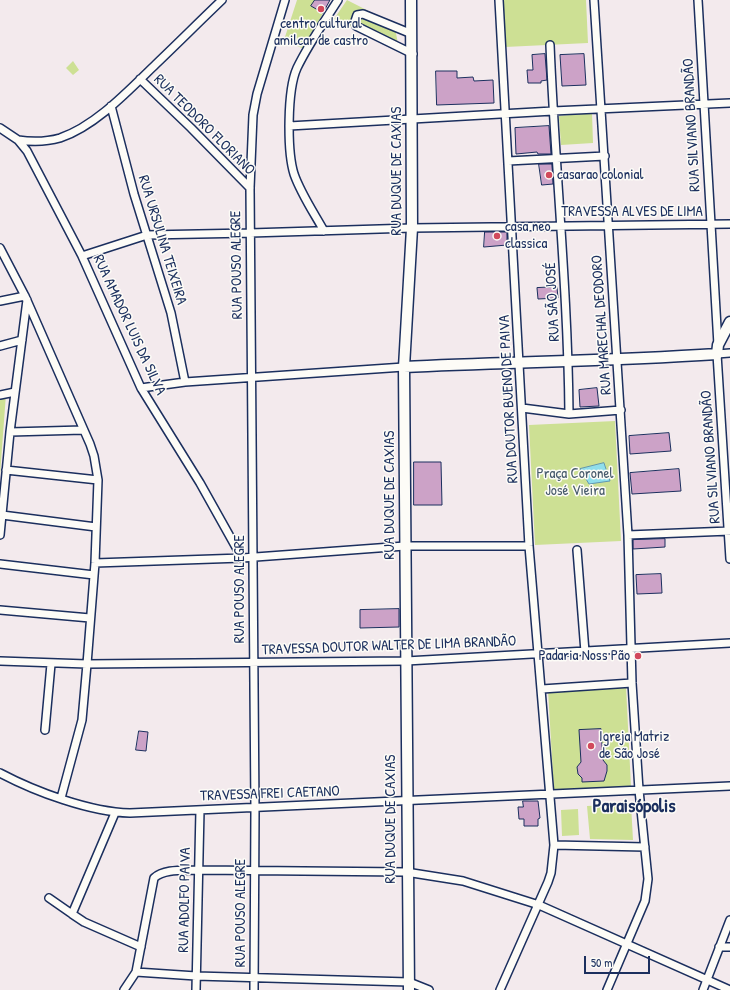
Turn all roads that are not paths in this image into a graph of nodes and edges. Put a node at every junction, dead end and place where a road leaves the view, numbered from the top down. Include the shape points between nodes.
1 (222, 0) edge
2 (285, 0) edge
3 (338, 0) edge
4 (411, 0) edge
5 (499, 0) edge
6 (594, 0) edge
7 (698, 0) edge
8 (412, 34) junction
9 (550, 45) dead end
10 (413, 54) junction
11 (140, 79) junction
12 (730, 103) edge
13 (704, 105) junction
14 (111, 106) junction
15 (600, 109) junction
16 (552, 111) junction
17 (505, 115) junction
18 (412, 119) junction
19 (289, 126) junction
20 (0, 128) edge
21 (18, 140) junction
22 (605, 156) junction
23 (557, 158) junction
24 (508, 161) junction
25 (250, 188) junction
26 (710, 224) junction
27 (730, 224) edge
28 (562, 225) junction
29 (608, 226) junction
30 (511, 227) junction
31 (412, 228) junction
32 (324, 232) junction
33 (147, 234) junction
34 (250, 234) junction
35 (0, 250) edge
36 (82, 256) junction
37 (26, 298) junction
38 (0, 302) edge
39 (730, 322) edge
40 (22, 340) junction
41 (0, 346) edge
42 (718, 349) junction
43 (730, 353) edge
44 (618, 360) junction
45 (520, 361) junction
46 (569, 362) junction
47 (404, 367) junction
48 (251, 378) junction
49 (185, 382) junction
50 (141, 388) junction
51 (15, 392) junction
52 (0, 395) edge
53 (522, 408) junction
54 (621, 410) junction
55 (569, 414) junction
56 (83, 430) junction
57 (10, 432) junction
58 (6, 470) junction
59 (98, 480) junction
60 (2, 515) junction
61 (96, 527) junction
62 (729, 531) edge
63 (0, 535) edge
64 (628, 535) junction
65 (406, 546) junction
66 (529, 546) junction
67 (578, 550) dead end
68 (252, 557) junction
69 (242, 558) junction
70 (730, 559) edge
71 (95, 563) junction
72 (0, 564) edge
73 (94, 575) junction
74 (0, 610) edge
75 (90, 618) junction
76 (730, 643) edge
77 (631, 648) junction
78 (585, 652) junction
79 (540, 654) junction
80 (0, 661) edge
81 (406, 661) junction
82 (253, 663) junction
83 (51, 664) junction
84 (87, 664) junction
85 (632, 683) junction
86 (542, 689) junction
87 (45, 730) dead end
88 (0, 773) edge
89 (730, 786) edge
90 (639, 790) junction
91 (549, 795) junction
92 (61, 798) junction
93 (406, 802) junction
94 (255, 809) junction
95 (200, 810) junction
96 (115, 813) junction
97 (554, 845) junction
98 (645, 847) junction
99 (200, 870) junction
100 (254, 870) junction
101 (406, 872) junction
102 (49, 898) dead end
103 (539, 904) junction
104 (72, 914) junction
105 (730, 920) edge
106 (627, 944) junction
107 (141, 947) junction
108 (719, 947) junction
109 (730, 947) edge
110 (136, 972) junction
111 (196, 976) junction
112 (254, 979) junction
113 (707, 979) junction
114 (409, 986) edge
115 (124, 990) edge
116 (196, 990) edge
117 (254, 990) edge
118 (429, 990) edge
119 (500, 990) edge
120 (607, 990) edge
121 (703, 990) edge
122 (730, 990) edge

1 - 11 street
2 - 25 street, RUA POUSO ALEGRE via 253,115
3 - 19 street via 296,70
4 - 8 street, RUA DUQUE DE CAXIAS
5 - 17 street, RUA DOUTOR BUENO DE PAIVA
6 - 15 street, RUA MARECHAL DEODORO
7 - 13 street, RUA SILVIANO BRANDÃO
8 - 10 street, RUA DUQUE DE CAXIAS
8 - 10 street via 363,14 357,15 355,21 356,26
9 - 16 street, RUA SÃO JOSÉ
10 - 18 street, RUA DUQUE DE CAXIAS
11 - 14 street
11 - 25 street, RUA TEODORO FLORIANO
12 - 13 street
13 - 15 street
13 - 26 street, RUA SILVIANO BRANDÃO
14 - 21 street via 78,130 60,138 38,142
14 - 33 street, RUA URSULINA TEIXEIRA
15 - 16 street
15 - 22 street, RUA MARECHAL DEODORO
16 - 17 street
16 - 23 street, RUA SÃO JOSÉ
17 - 18 street
17 - 24 street, RUA DOUTOR BUENO DE PAIVA
18 - 19 street
18 - 31 street, RUA DUQUE DE CAXIAS
19 - 32 street via 294,175
20 - 21 street, RUA AMADOR LUIS DA SILVA
21 - 36 street, RUA AMADOR LUIS DA SILVA via 27,151
22 - 23 street
22 - 29 street, RUA MARECHAL DEODORO
23 - 24 street
23 - 28 street, RUA SÃO JOSÉ
24 - 30 street, RUA DOUTOR BUENO DE PAIVA
25 - 34 street, RUA POUSO ALEGRE
26 - 27 street, TRAVESSA ALVES DE LIMA
26 - 29 street, TRAVESSA ALVES DE LIMA
26 - 42 street, RUA SILVIANO BRANDÃO
28 - 29 street, TRAVESSA ALVES DE LIMA
28 - 30 street, TRAVESSA ALVES DE LIMA
28 - 46 street, RUA SÃO JOSÉ
29 - 44 street, RUA MARECHAL DEODORO
30 - 31 street, TRAVESSA ALVES DE LIMA
30 - 45 street, RUA DOUTOR BUENO DE PAIVA
31 - 32 street, TRAVESSA ALVES DE LIMA
31 - 47 street, RUA DUQUE DE CAXIAS
32 - 34 street, TRAVESSA ALVES DE LIMA
33 - 34 street, TRAVESSA ALVES DE LIMA
33 - 36 street, TRAVESSA ALVES DE LIMA
33 - 49 street, RUA URSULINA TEIXEIRA via 171,313
34 - 48 street, RUA POUSO ALEGRE
35 - 37 street
36 - 50 street, RUA AMADOR LUIS DA SILVA
37 - 38 street
37 - 40 street
37 - 56 street
39 - 42 street
40 - 41 street
40 - 51 street
42 - 43 street
42 - 44 street
42 - 62 street, RUA SILVIANO BRANDÃO
44 - 46 street
44 - 54 street, RUA MARECHAL DEODORO
45 - 46 street
45 - 47 street
45 - 53 street, RUA DOUTOR BUENO DE PAIVA
46 - 55 street, RUA SÃO JOSÉ
47 - 48 street
47 - 65 street, RUA DUQUE DE CAXIAS
48 - 49 street
48 - 68 street, RUA POUSO ALEGRE
49 - 50 street
50 - 69 street, RUA AMADOR LUIS DA SILVA via 200,483
51 - 52 street
51 - 57 street
53 - 55 street
53 - 66 street, RUA DOUTOR BUENO DE PAIVA
54 - 55 street
54 - 64 street, RUA MARECHAL DEODORO
56 - 57 street
56 - 59 street via 94,456
57 - 58 street
58 - 59 street
58 - 60 street
59 - 61 street
60 - 61 street
60 - 63 street
61 - 71 street
62 - 64 street
62 - 70 street, RUA SILVIANO BRANDÃO
64 - 77 street, RUA MARECHAL DEODORO
65 - 66 street
65 - 68 street
65 - 81 street, RUA DUQUE DE CAXIAS
66 - 79 street, RUA DOUTOR BUENO DE PAIVA
67 - 78 street
68 - 69 street
68 - 82 street, RUA POUSO ALEGRE
69 - 71 street
71 - 73 street
72 - 73 street
73 - 75 street
74 - 75 street
75 - 84 street
76 - 77 street, TRAVESSA DOUTOR WALTER DE LIMA BRANDÃO
77 - 78 street, TRAVESSA DOUTOR WALTER DE LIMA BRANDÃO
77 - 85 street, RUA MARECHAL DEODORO
78 - 79 street, TRAVESSA DOUTOR WALTER DE LIMA BRANDÃO
79 - 81 street, TRAVESSA DOUTOR WALTER DE LIMA BRANDÃO
79 - 86 street, RUA DOUTOR BUENO DE PAIVA
80 - 83 street, TRAVESSA DOUTOR WALTER DE LIMA BRANDÃO
81 - 82 street, TRAVESSA DOUTOR WALTER DE LIMA BRANDÃO
81 - 93 street, RUA DUQUE DE CAXIAS
82 - 84 street, TRAVESSA DOUTOR WALTER DE LIMA BRANDÃO
82 - 94 street, RUA POUSO ALEGRE
83 - 84 street, TRAVESSA DOUTOR WALTER DE LIMA BRANDÃO
83 - 87 street
84 - 92 street via 82,720
85 - 86 street
85 - 90 street, RUA MARECHAL DEODORO
86 - 91 street, RUA DOUTOR BUENO DE PAIVA
88 - 92 street, TRAVESSA FREI CAETANO
89 - 90 street
90 - 91 street, TRAVESSA FREI CAETANO
90 - 98 street, RUA MARECHAL DEODORO
91 - 93 street, TRAVESSA FREI CAETANO
91 - 97 street, RUA DOUTOR BUENO DE PAIVA
92 - 96 street, TRAVESSA FREI CAETANO
93 - 94 street, TRAVESSA FREI CAETANO
93 - 101 street, RUA DUQUE DE CAXIAS
94 - 95 street, TRAVESSA FREI CAETANO
94 - 100 street, RUA POUSO ALEGRE
95 - 96 street, TRAVESSA FREI CAETANO
95 - 99 street, RUA ADOLFO PAIVA
96 - 104 street
97 - 98 street
97 - 103 street, RUA DOUTOR BUENO DE PAIVA via 551,873
98 - 106 street, RUA MARECHAL DEODORO via 648,890
99 - 100 street
99 - 107 street via 160,873 154,878
99 - 111 street, RUA ADOLFO PAIVA
100 - 101 street
100 - 112 street, RUA POUSO ALEGRE
101 - 103 street via 463,881
101 - 114 street, RUA DUQUE DE CAXIAS
102 - 104 street
103 - 106 street
103 - 119 street, RUA DOUTOR BUENO DE PAIVA
104 - 107 street via 84,922
105 - 108 street
106 - 113 street
106 - 120 street, RUA MARECHAL DEODORO
107 - 110 street
108 - 109 street
108 - 113 street
110 - 111 street
110 - 115 street
111 - 112 street
111 - 116 street, RUA ADOLFO PAIVA
112 - 114 street
112 - 117 street, RUA POUSO ALEGRE
113 - 121 street
113 - 122 street
114 - 118 street

